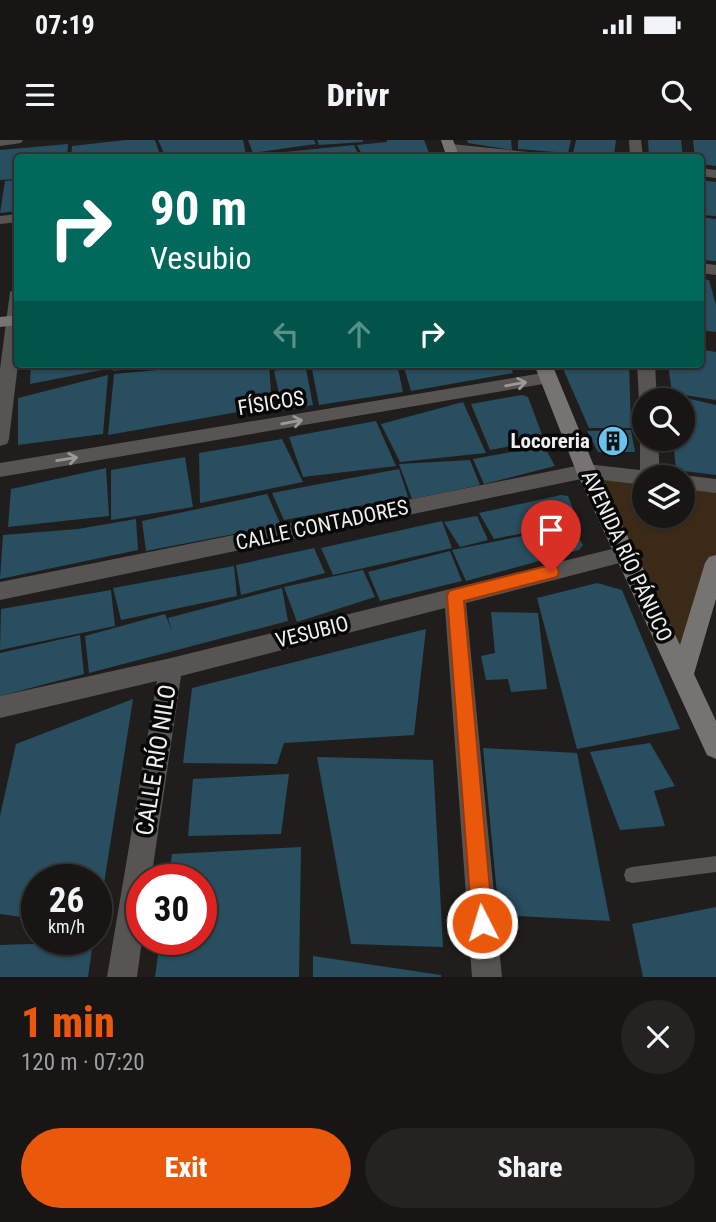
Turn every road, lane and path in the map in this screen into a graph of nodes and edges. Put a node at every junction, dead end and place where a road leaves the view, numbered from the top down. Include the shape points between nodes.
1 (17, 140) edge
2 (0, 142) edge
3 (451, 148) edge
4 (509, 154) edge
5 (11, 327) edge
6 (646, 368) edge
7 (546, 371) edge
8 (647, 388) edge
9 (0, 439) edge
10 (0, 470) edge
11 (586, 471) junction
12 (632, 476) edge
13 (695, 484) edge
14 (716, 486) edge
15 (624, 554) junction
16 (716, 563) edge
17 (0, 591) edge
18 (455, 596) junction
19 (171, 668) junction
20 (682, 673) junction
21 (0, 707) edge
22 (716, 747) edge
23 (716, 864) edge
24 (632, 875) dead end
25 (122, 977) edge
26 (487, 977) edge

1 - 2 street
3 - 4 street
5 - 9 street
6 - 8 street
10 -> 7 street, FÍSICOS
7 - 11 street, AVENIDA RÍO PÁNUCO
11 - 12 street, CALLE CONTADORES
11 - 15 street, AVENIDA RÍO PÁNUCO
11 - 17 street, CALLE CONTADORES
13 - 14 street
15 - 18 street, VESUBIO
15 - 20 street, AVENIDA RÍO PÁNUCO
16 - 20 street
18 - 19 street, VESUBIO
18 - 26 street
19 - 21 street, VESUBIO
19 - 25 street, CALLE RÍO NILO
20 - 22 street, AVENIDA RÍO PÁNUCO
23 - 24 lane

